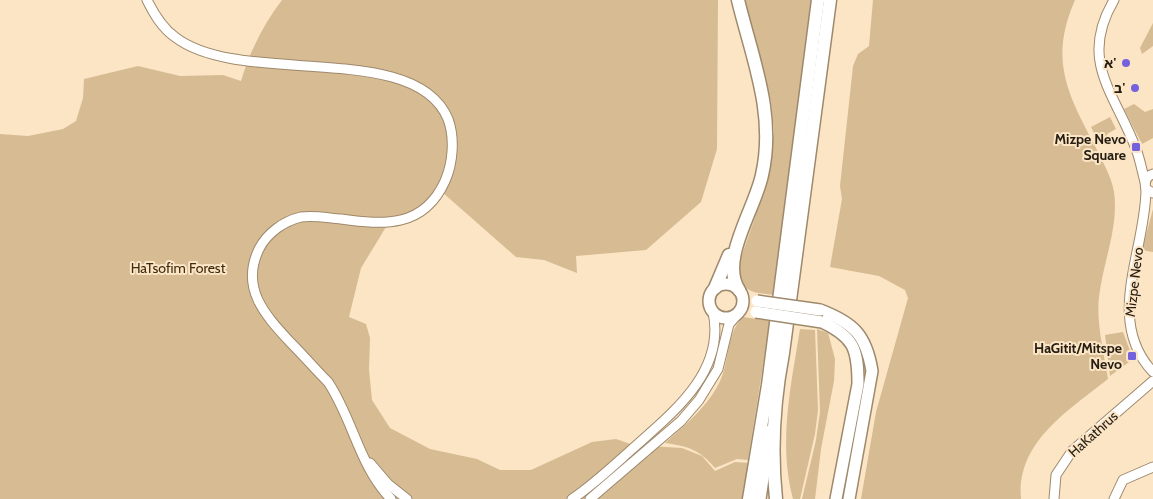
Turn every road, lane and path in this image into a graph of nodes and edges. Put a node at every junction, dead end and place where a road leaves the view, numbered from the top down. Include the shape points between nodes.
1 (147, 0) edge
2 (732, 0) edge
3 (738, 0) edge
4 (817, 0) edge
5 (830, 0) edge
6 (1114, 0) edge
7 (752, 53) junction
8 (1139, 161) junction
9 (1153, 174) edge
10 (1148, 188) edge
11 (1153, 199) edge
12 (1144, 215) junction
13 (746, 224) junction
14 (715, 288) junction
15 (741, 293) junction
16 (756, 307) junction
17 (713, 312) junction
18 (738, 314) junction
19 (821, 316) junction
20 (1153, 372) edge
21 (1153, 381) edge
22 (777, 383) junction
23 (356, 439) junction
24 (1153, 467) edge
25 (390, 499) edge
26 (407, 499) edge
27 (572, 499) edge
28 (590, 499) edge
29 (750, 499) edge
30 (760, 499) edge
31 (776, 499) edge
32 (836, 499) edge
33 (849, 499) edge
34 (1054, 499) edge
35 (1114, 499) edge

1 - 23 street via 168,32 199,51 237,60 397,77 427,92 447,119 452,141 450,167 441,190 422,211 405,220 387,224 322,217 295,219 279,226 266,238 254,261 252,281 258,304 328,382
2 - 7 highway
3 - 7 highway
4 - 29 highway via 770,376
5 - 22 highway
6 - 8 street, Mizpe Nevo via 1100,32 1099,63 1106,88
7 - 13 highway via 765,103 766,149 758,190
8 - 9 street, Mizpe Nevo
8 - 10 street, Mizpe Nevo
9 - 10 street via 1148,177
10 - 12 street, Mizpe Nevo
11 - 12 street, Mizpe Nevo
12 - 20 street, Mizpe Nevo via 1128,316 1135,347
13 - 14 highway
13 - 15 highway via 737,243 732,267 734,282
14 - 15 main road via 725,284
14 - 17 main road via 709,297
15 - 16 main road
15 - 18 main road via 743,305
16 - 18 main road
16 - 19 main road, bridge
17 - 18 main road via 727,319
17 - 27 street via 716,327 712,352 691,393 673,413
18 - 28 street via 729,324 718,369 699,400 681,421
19 - 32 main road via 845,334 858,364 858,384
19 - 33 main road via 846,322 862,338 872,372
21 - 34 street, HaKathrus via 1072,450 1056,475
22 - 30 main road
22 - 31 highway
23 - 25 street via 366,465
23 - 26 street via 381,477
24 - 35 street via 1123,480

